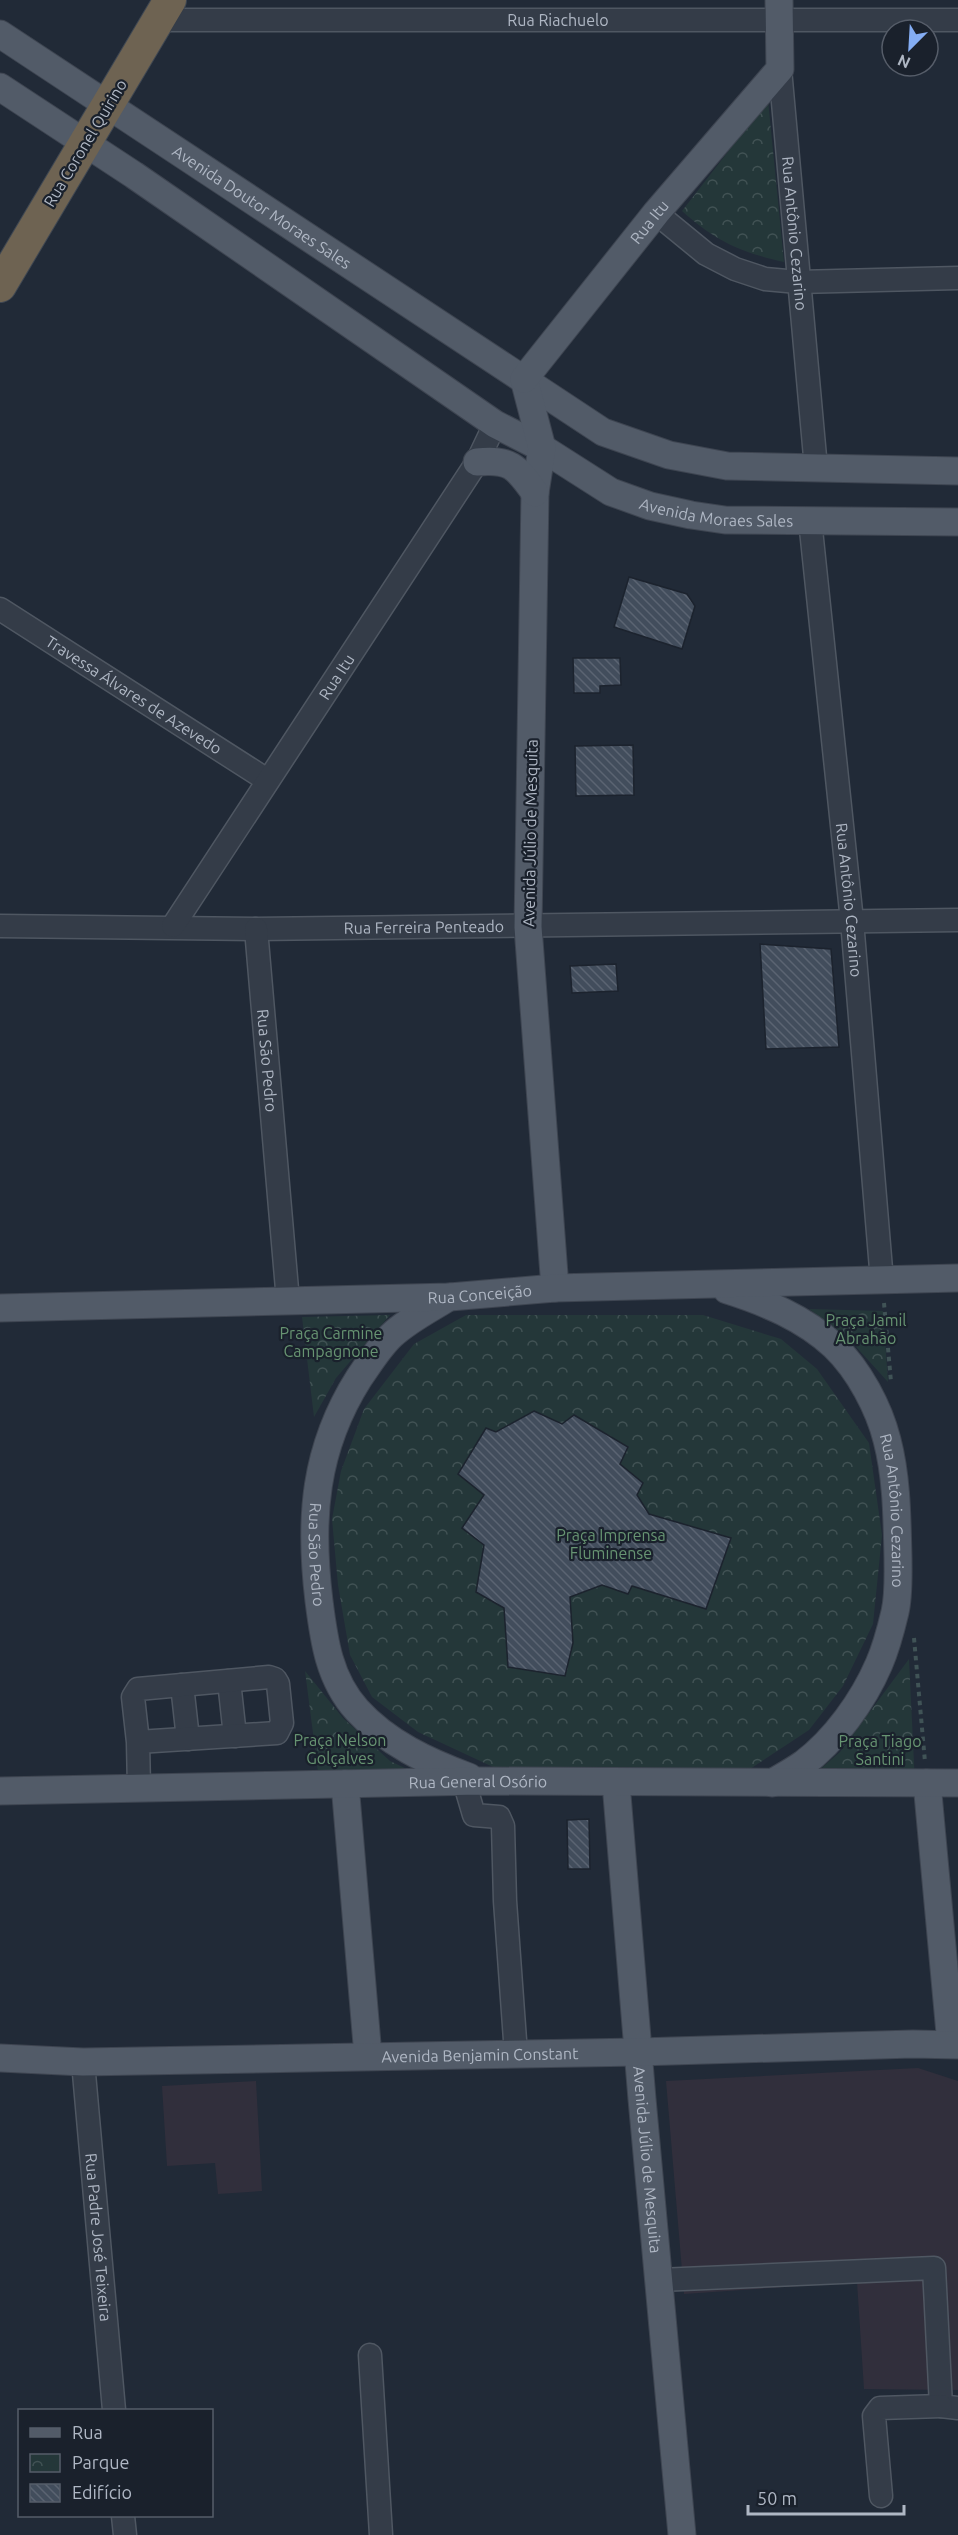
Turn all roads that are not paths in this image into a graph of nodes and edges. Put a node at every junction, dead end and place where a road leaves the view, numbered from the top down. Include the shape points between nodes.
1 (164, 10) edge
2 (780, 11) edge
3 (958, 20) edge
4 (0, 34) edge
5 (780, 69) junction
6 (0, 87) edge
7 (108, 106) junction
8 (86, 143) junction
9 (656, 213) junction
10 (958, 278) edge
11 (798, 282) junction
12 (0, 286) edge
13 (524, 379) junction
14 (495, 424) junction
15 (542, 448) junction
16 (477, 462) junction
17 (816, 468) junction
18 (958, 471) edge
19 (535, 493) junction
20 (810, 520) junction
21 (958, 522) edge
22 (0, 609) edge
23 (267, 780) junction
24 (958, 920) edge
25 (852, 921) junction
26 (0, 926) edge
27 (173, 926) junction
28 (528, 927) junction
29 (256, 929) junction
30 (958, 1278) edge
31 (882, 1281) junction
32 (707, 1284) junction
33 (555, 1288) junction
34 (450, 1297) junction
35 (288, 1301) junction
36 (0, 1308) edge
37 (229, 1681) junction
38 (182, 1685) junction
39 (235, 1736) junction
40 (188, 1739) junction
41 (138, 1742) junction
42 (472, 1781) junction
43 (616, 1783) junction
44 (345, 1784) junction
45 (771, 1784) junction
46 (927, 1784) junction
47 (958, 1784) edge
48 (139, 1788) junction
49 (0, 1791) edge
50 (955, 2044) edge
51 (639, 2052) junction
52 (516, 2054) junction
53 (368, 2056) junction
54 (0, 2058) edge
55 (83, 2062) junction
56 (660, 2280) junction
57 (370, 2355) dead end
58 (950, 2407) edge
59 (114, 2409) edge
60 (881, 2496) dead end
61 (123, 2517) edge
62 (125, 2535) edge
63 (381, 2535) edge
64 (682, 2535) edge

1 - 2 street, Rua Riachuelo
1 - 7 highway, Rua Coronel Quirino
2 - 3 street, Rua Riachuelo
2 - 5 main road, Rua Antônio Cezarino
4 - 7 main road, Avenida Doutor Moraes Sales
5 - 9 main road, Rua Itu
5 - 11 street, Rua Antônio Cezarino
6 - 8 main road
7 - 8 highway, Rua Coronel Quirino
7 - 13 main road, Avenida Doutor Moraes Sales
8 - 12 highway, Rua Coronel Quirino
8 - 14 main road
9 - 11 street via 706,254 735,269 765,279
9 - 13 main road, Rua Itu
10 - 11 street
11 - 17 street, Rua Antônio Cezarino
13 - 15 main road, Avenida Júlio de Mesquita
13 - 17 main road via 603,432 669,455 727,466
14 - 15 main road, Avenida Moraes Sales
14 - 16 street, Rua Itu
15 - 19 main road, Avenida Júlio de Mesquita
15 - 20 main road, Avenida Moraes Sales via 611,492 650,507 725,520
16 - 19 main road via 496,460 515,467
16 - 23 street, Rua Itu
17 - 18 main road
19 - 28 main road, Avenida Júlio de Mesquita
20 - 21 main road, Avenida Moraes Sales
20 - 25 street, Rua Antônio Cezarino
22 - 23 street, Travessa Álvares de Azevedo
23 - 27 street, Rua Itu
24 - 25 street, Rua Ferreira Penteado
25 - 28 street, Rua Ferreira Penteado
25 - 31 street, Rua Antônio Cezarino
26 - 27 street, Rua Ferreira Penteado
27 - 29 street, Rua Ferreira Penteado
28 - 29 street, Rua Ferreira Penteado
28 - 33 main road, Avenida Júlio de Mesquita
29 - 35 street, Rua São Pedro
30 - 31 main road, Rua Conceição
31 - 32 main road, Rua Conceição
32 - 33 main road, Rua Conceição
32 - 45 main road, Rua Antônio Cezarino via 764,1302 814,1330 836,1348 875,1406 893,1470 896,1610 879,1664 860,1699 831,1738 803,1764
33 - 34 main road, Rua Conceição
34 - 35 main road, Rua Conceição
34 - 42 main road, Rua São Pedro via 391,1335 342,1406 320,1468 315,1529 318,1591 329,1662 341,1687 357,1710 400,1746
35 - 36 main road, Rua Conceição
37 - 38 street
37 - 39 street
37 - 39 street via 269,1677 278,1684 281,1729 277,1733
38 - 40 street
38 - 41 street via 135,1692
39 - 40 street
40 - 41 street
41 - 48 street
42 - 43 main road, Rua General Osório
42 - 44 main road, Rua General Osório
42 - 52 street via 474,1815 499,1817 502,1821
43 - 45 main road, Rua General Osório
43 - 51 main road, Avenida Júlio de Mesquita
44 - 48 main road, Rua General Osório
44 - 53 main road
45 - 46 main road, Rua General Osório
46 - 47 main road, Rua General Osório
46 - 50 main road
48 - 49 main road, Rua General Osório
50 - 51 main road, Avenida Benjamin Constant
51 - 52 main road, Avenida Benjamin Constant
51 - 56 main road, Avenida Júlio de Mesquita
52 - 53 main road, Avenida Benjamin Constant
53 - 55 main road, Avenida Benjamin Constant
54 - 55 main road, Avenida Benjamin Constant
55 - 59 street, Rua Padre José Teixeira
56 - 58 street via 934,2268
56 - 64 main road, Avenida Júlio de Mesquita
57 - 63 street
58 - 60 street via 880,2408 876,2412
61 - 62 street

